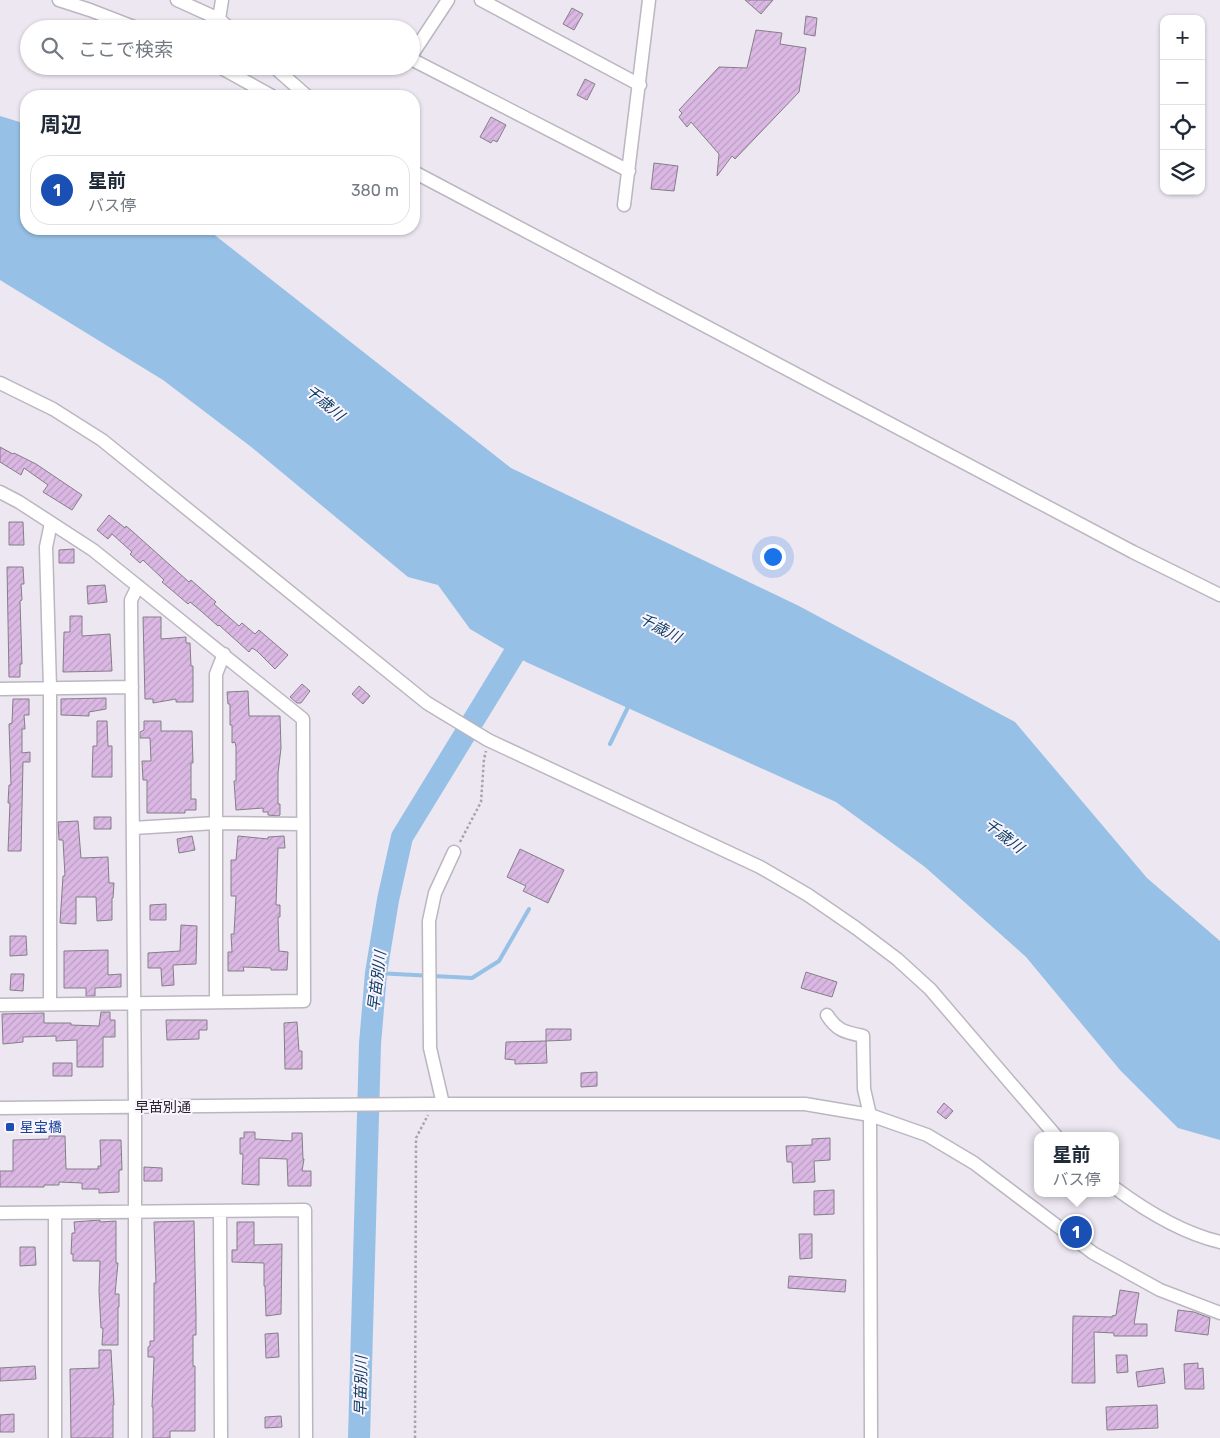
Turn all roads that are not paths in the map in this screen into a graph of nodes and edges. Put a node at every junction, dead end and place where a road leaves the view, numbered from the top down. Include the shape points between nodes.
1 (58, 0) edge
2 (177, 0) edge
3 (222, 0) edge
4 (448, 0) edge
5 (481, 0) edge
6 (649, 0) edge
7 (219, 19) joint
8 (116, 20) edge
9 (420, 44) edge
10 (420, 63) edge
11 (234, 75) edge
12 (283, 75) edge
13 (640, 85) junction
14 (261, 90) edge
15 (300, 90) edge
16 (629, 171) junction
17 (420, 175) edge
18 (624, 205) dead end
19 (0, 383) edge
20 (0, 492) edge
21 (51, 523) junction
22 (138, 586) junction
23 (1220, 595) edge
24 (224, 654) junction
25 (50, 688) junction
26 (132, 688) junction
27 (0, 689) edge
28 (216, 823) junction
29 (303, 824) junction
30 (133, 828) junction
31 (454, 852) road end
32 (216, 1002) junction
33 (135, 1003) junction
34 (50, 1004) junction
35 (0, 1005) edge
36 (826, 1016) dead end
37 (434, 1104) junction
38 (135, 1107) junction
39 (0, 1108) edge
40 (870, 1115) junction
41 (1053, 1132) edge
42 (1119, 1191) edge
43 (220, 1211) junction
44 (135, 1212) junction
45 (0, 1213) edge
46 (55, 1213) junction
47 (1220, 1242) edge
48 (1220, 1313) edge
49 (55, 1438) edge
50 (135, 1438) edge
51 (221, 1438) edge
52 (306, 1438) edge
53 (871, 1438) edge

1 - 8 street
2 - 7 street
3 - 7 street
4 - 9 street
5 - 13 street
6 - 13 street
10 - 16 street
11 - 14 street
12 - 15 street
13 - 16 street
16 - 18 street
17 - 23 street via 1124,548
19 - 41 street via 53,409 102,440 427,703 488,740 760,867 856,928 897,958 930,989
20 - 21 street
21 - 22 street via 93,550
21 - 25 street via 46,547
22 - 24 street
22 - 26 street via 131,600
24 - 28 street via 216,674
24 - 29 street via 303,719
25 - 26 street
25 - 27 street
25 - 34 street
26 - 30 street
28 - 29 street
28 - 30 street
28 - 32 street
29 - 32 street via 304,1001
30 - 33 street
31 - 37 street via 434,893 429,921
32 - 33 street
33 - 34 street
33 - 38 street
34 - 35 street
36 - 40 street via 834,1026 863,1036 864,1089
37 - 38 street, 早苗別通
37 - 40 street, 早苗別通 via 805,1104
38 - 39 street, 早苗別通
38 - 44 street
40 - 48 street, 早苗別通 via 927,1134 974,1163 1093,1254 1160,1290
40 - 53 street
42 - 47 street via 1170,1222
43 - 44 street
43 - 51 street
43 - 52 street via 304,1210
44 - 46 street
44 - 50 street
45 - 46 street
46 - 49 street

